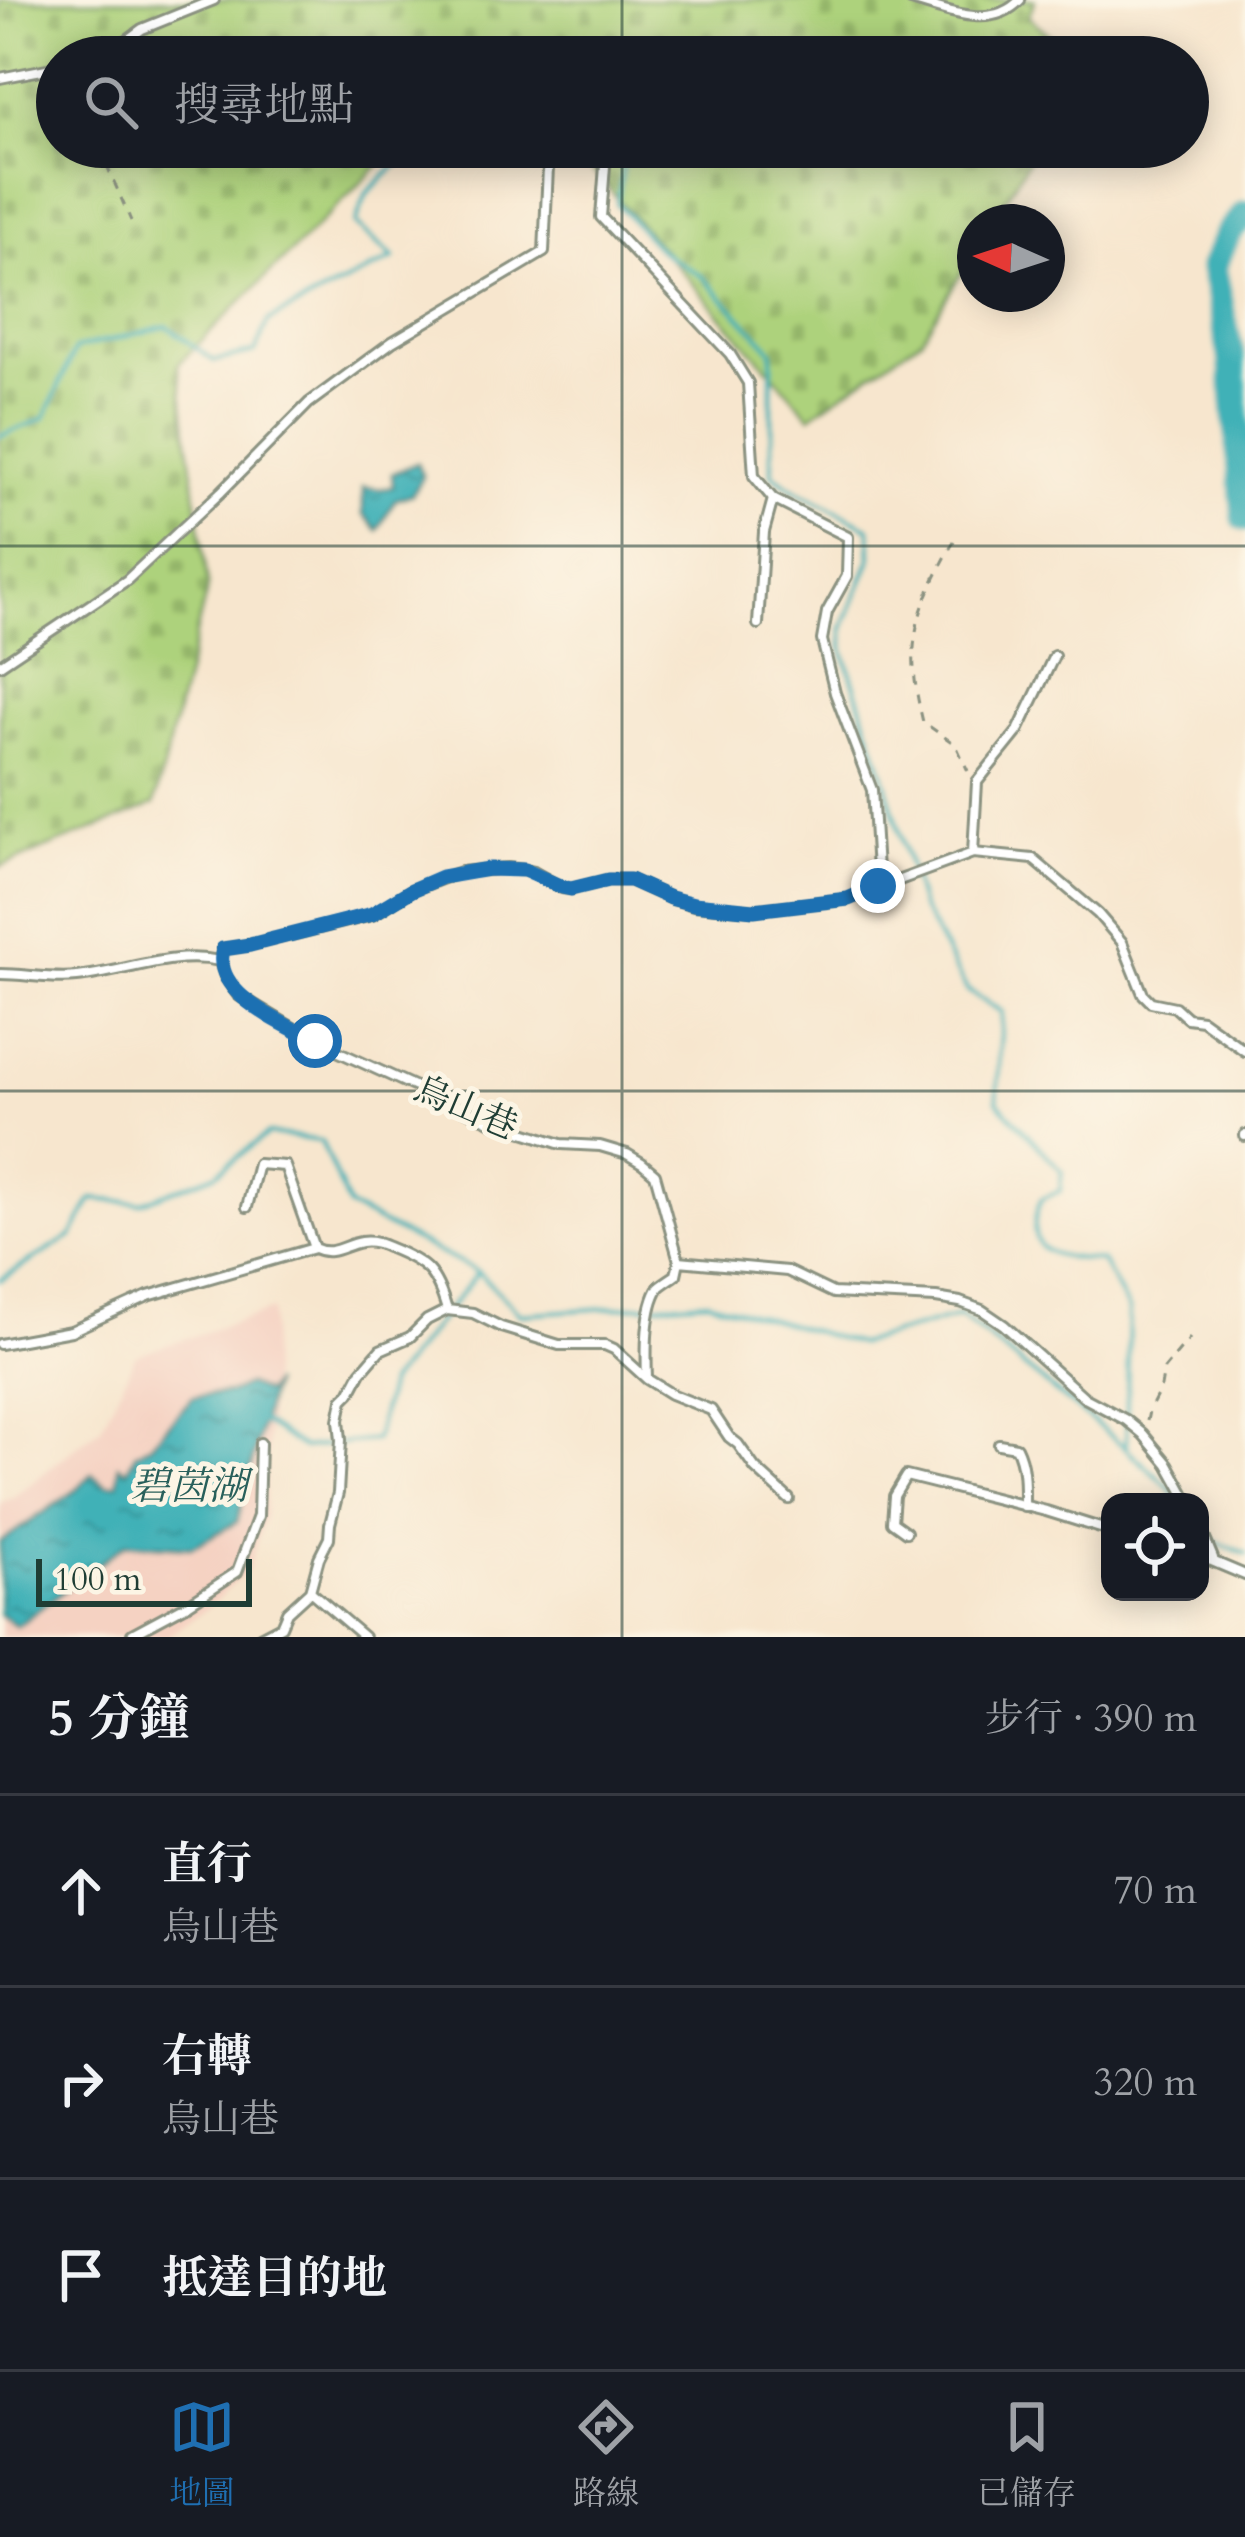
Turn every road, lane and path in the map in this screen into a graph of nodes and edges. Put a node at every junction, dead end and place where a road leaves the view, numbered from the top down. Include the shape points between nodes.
1 (214, 0) edge
2 (910, 0) edge
3 (1021, 0) edge
4 (132, 36) edge
5 (36, 71) edge
6 (0, 78) edge
7 (108, 168) edge
8 (547, 168) edge
9 (605, 168) edge
10 (131, 221) dead end
11 (773, 499) junction
12 (954, 541) dead end
13 (758, 624) dead end
14 (1054, 656) dead end
15 (0, 665) edge
16 (977, 782) junction
17 (973, 854) junction
18 (878, 886) junction
19 (220, 961) junction
20 (0, 974) edge
21 (1245, 1051) edge
22 (247, 1207) dead end
23 (314, 1248) junction
24 (679, 1262) junction
25 (447, 1310) junction
26 (1190, 1338) dead end
27 (0, 1344) edge
28 (647, 1379) junction
29 (1143, 1434) junction
30 (260, 1443) dead end
31 (999, 1444) dead end
32 (1184, 1493) edge
33 (789, 1499) dead end
34 (1024, 1506) junction
35 (1101, 1528) edge
36 (906, 1532) dead end
37 (1209, 1550) edge
38 (1209, 1559) edge
39 (1213, 1560) junction
40 (1245, 1574) edge
41 (310, 1591) junction
42 (131, 1637) edge
43 (260, 1637) edge
44 (364, 1637) edge

1 - 4 lane
2 - 3 lane via 991,16
5 - 6 lane
7 - 10 path
8 - 15 lane via 544,252 392,342 309,403 127,580
9 - 11 lane via 601,217 748,382 754,476
11 - 13 lane
11 - 18 lane via 848,538 848,575 822,640 872,790
12 - 16 path via 915,623 916,696 923,722 956,745
14 - 16 lane via 1018,731
16 - 17 lane
17 - 18 lane
17 - 21 lane via 1033,859 1122,942 1151,1002 1202,1021
18 - 19 lane via 848,899 754,910 694,904 630,880 571,889 524,870 460,872 372,914 223,949
19 - 20 lane via 175,959 75,978
19 - 24 lane, 烏山巷 via 238,995 315,1041 492,1122 642,1163 655,1174
22 - 23 lane via 258,1165 286,1166
23 - 25 lane via 378,1243 420,1261 436,1277
23 - 27 lane via 148,1296 71,1331
24 - 28 lane via 651,1314
24 - 29 lane via 787,1271 833,1293 960,1301 1004,1325 1084,1398
25 - 28 lane via 559,1345 614,1348
25 - 41 lane via 380,1350 343,1400 338,1493
26 - 29 path via 1164,1369
28 - 33 lane via 711,1411
29 - 32 lane
30 - 42 lane via 258,1516 237,1572
31 - 34 lane via 1021,1456
34 - 35 lane
34 - 36 lane via 906,1476 892,1522
37 - 39 lane
38 - 39 lane
39 - 40 lane
41 - 43 lane via 281,1626
41 - 44 lane

